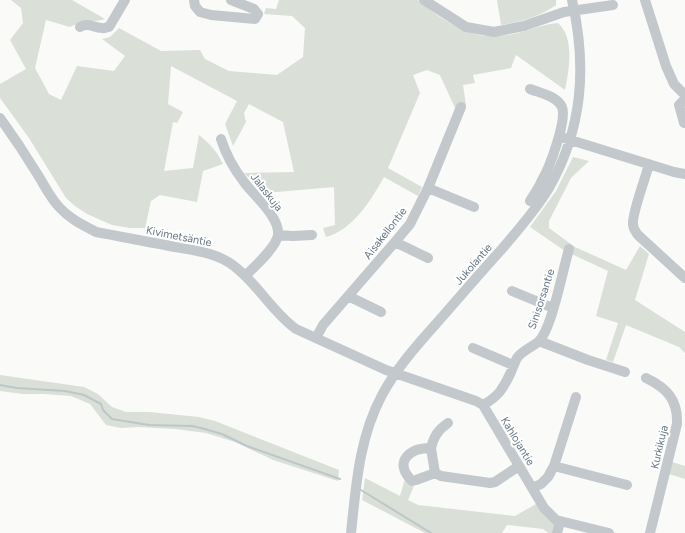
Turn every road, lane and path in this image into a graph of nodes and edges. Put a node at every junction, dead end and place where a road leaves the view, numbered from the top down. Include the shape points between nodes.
1 (125, 0) edge
2 (194, 0) edge
3 (230, 0) edge
4 (424, 0) edge
5 (572, 0) edge
6 (645, 0) edge
7 (612, 5) dead end
8 (574, 10) junction
9 (80, 27) dead end
10 (530, 89) dead end
11 (685, 95) edge
12 (685, 99) edge
13 (461, 107) dead end
14 (1, 122) edge
15 (684, 123) edge
16 (558, 136) junction
17 (221, 139) dead end
18 (570, 141) junction
19 (649, 164) junction
20 (685, 174) edge
21 (428, 188) junction
22 (530, 201) dead end
23 (474, 207) dead end
24 (312, 234) dead end
25 (278, 235) junction
26 (395, 242) junction
27 (569, 249) dead end
28 (428, 258) dead end
29 (246, 276) junction
30 (685, 278) edge
31 (512, 291) dead end
32 (348, 296) junction
33 (553, 308) junction
34 (381, 312) dead end
35 (316, 338) junction
36 (539, 341) junction
37 (474, 348) dead end
38 (514, 366) junction
39 (625, 372) dead end
40 (395, 373) junction
41 (646, 378) dead end
42 (576, 397) dead end
43 (483, 406) junction
44 (448, 423) dead end
45 (431, 448) junction
46 (519, 466) junction
47 (554, 466) junction
48 (435, 473) junction
49 (627, 485) dead end
50 (532, 488) junction
51 (560, 522) junction
52 (351, 533) edge
53 (557, 533) edge
54 (609, 533) edge
55 (650, 533) edge

1 - 9 street via 109,27 85,24
2 - 3 street via 200,12 255,19 258,14 254,9
4 - 8 street via 466,27 494,32 524,26
5 - 8 street, Jukolantie
6 - 11 street via 666,66 674,84
7 - 8 street
8 - 18 street, Jukolantie via 580,44 581,72 576,120
10 - 16 street via 548,95 561,106 564,117
12 - 15 street via 679,106
13 - 21 street, Aisakellontie
14 - 29 street, Kivimetsäntie via 19,144 60,208 83,225 96,232 215,256 224,259
16 - 18 street
16 - 22 street via 551,161
17 - 25 street, Jalaskuja via 225,152 244,182 273,218
18 - 19 street
18 - 40 street, Jukolantie via 548,189 531,214
19 - 20 street
19 - 30 street via 633,218 633,229
21 - 23 street
21 - 26 street, Aisakellontie via 410,224
24 - 25 street
25 - 29 street via 269,251
26 - 28 street
26 - 32 street, Aisakellontie
27 - 33 street, Sinisorsantie
29 - 35 street, Kivimetsäntie via 287,322
31 - 33 street
32 - 34 street
32 - 35 street, Aisakellontie via 323,325
33 - 36 street, Sinisorsantie via 545,333
35 - 40 street, Kivimetsäntie
36 - 38 street, Sinisorsantie via 518,357
36 - 39 street
37 - 38 street
38 - 43 street, Sinisorsantie via 504,388
40 - 43 street via 471,399
40 - 52 street, Jukolantie via 379,402 364,441 357,472
41 - 55 street, Kurkikuja via 668,392 677,414
42 - 47 street
43 - 46 street, Kahlojantie
44 - 45 street via 433,438
45 - 48 street
45 - 48 street via 408,454 404,467 412,481
46 - 48 street via 496,482 490,483 440,476
46 - 50 street, Kahlojantie
47 - 49 street
47 - 50 street via 548,477
50 - 51 street, Kahlojantie via 551,516
51 - 53 street
51 - 54 street

